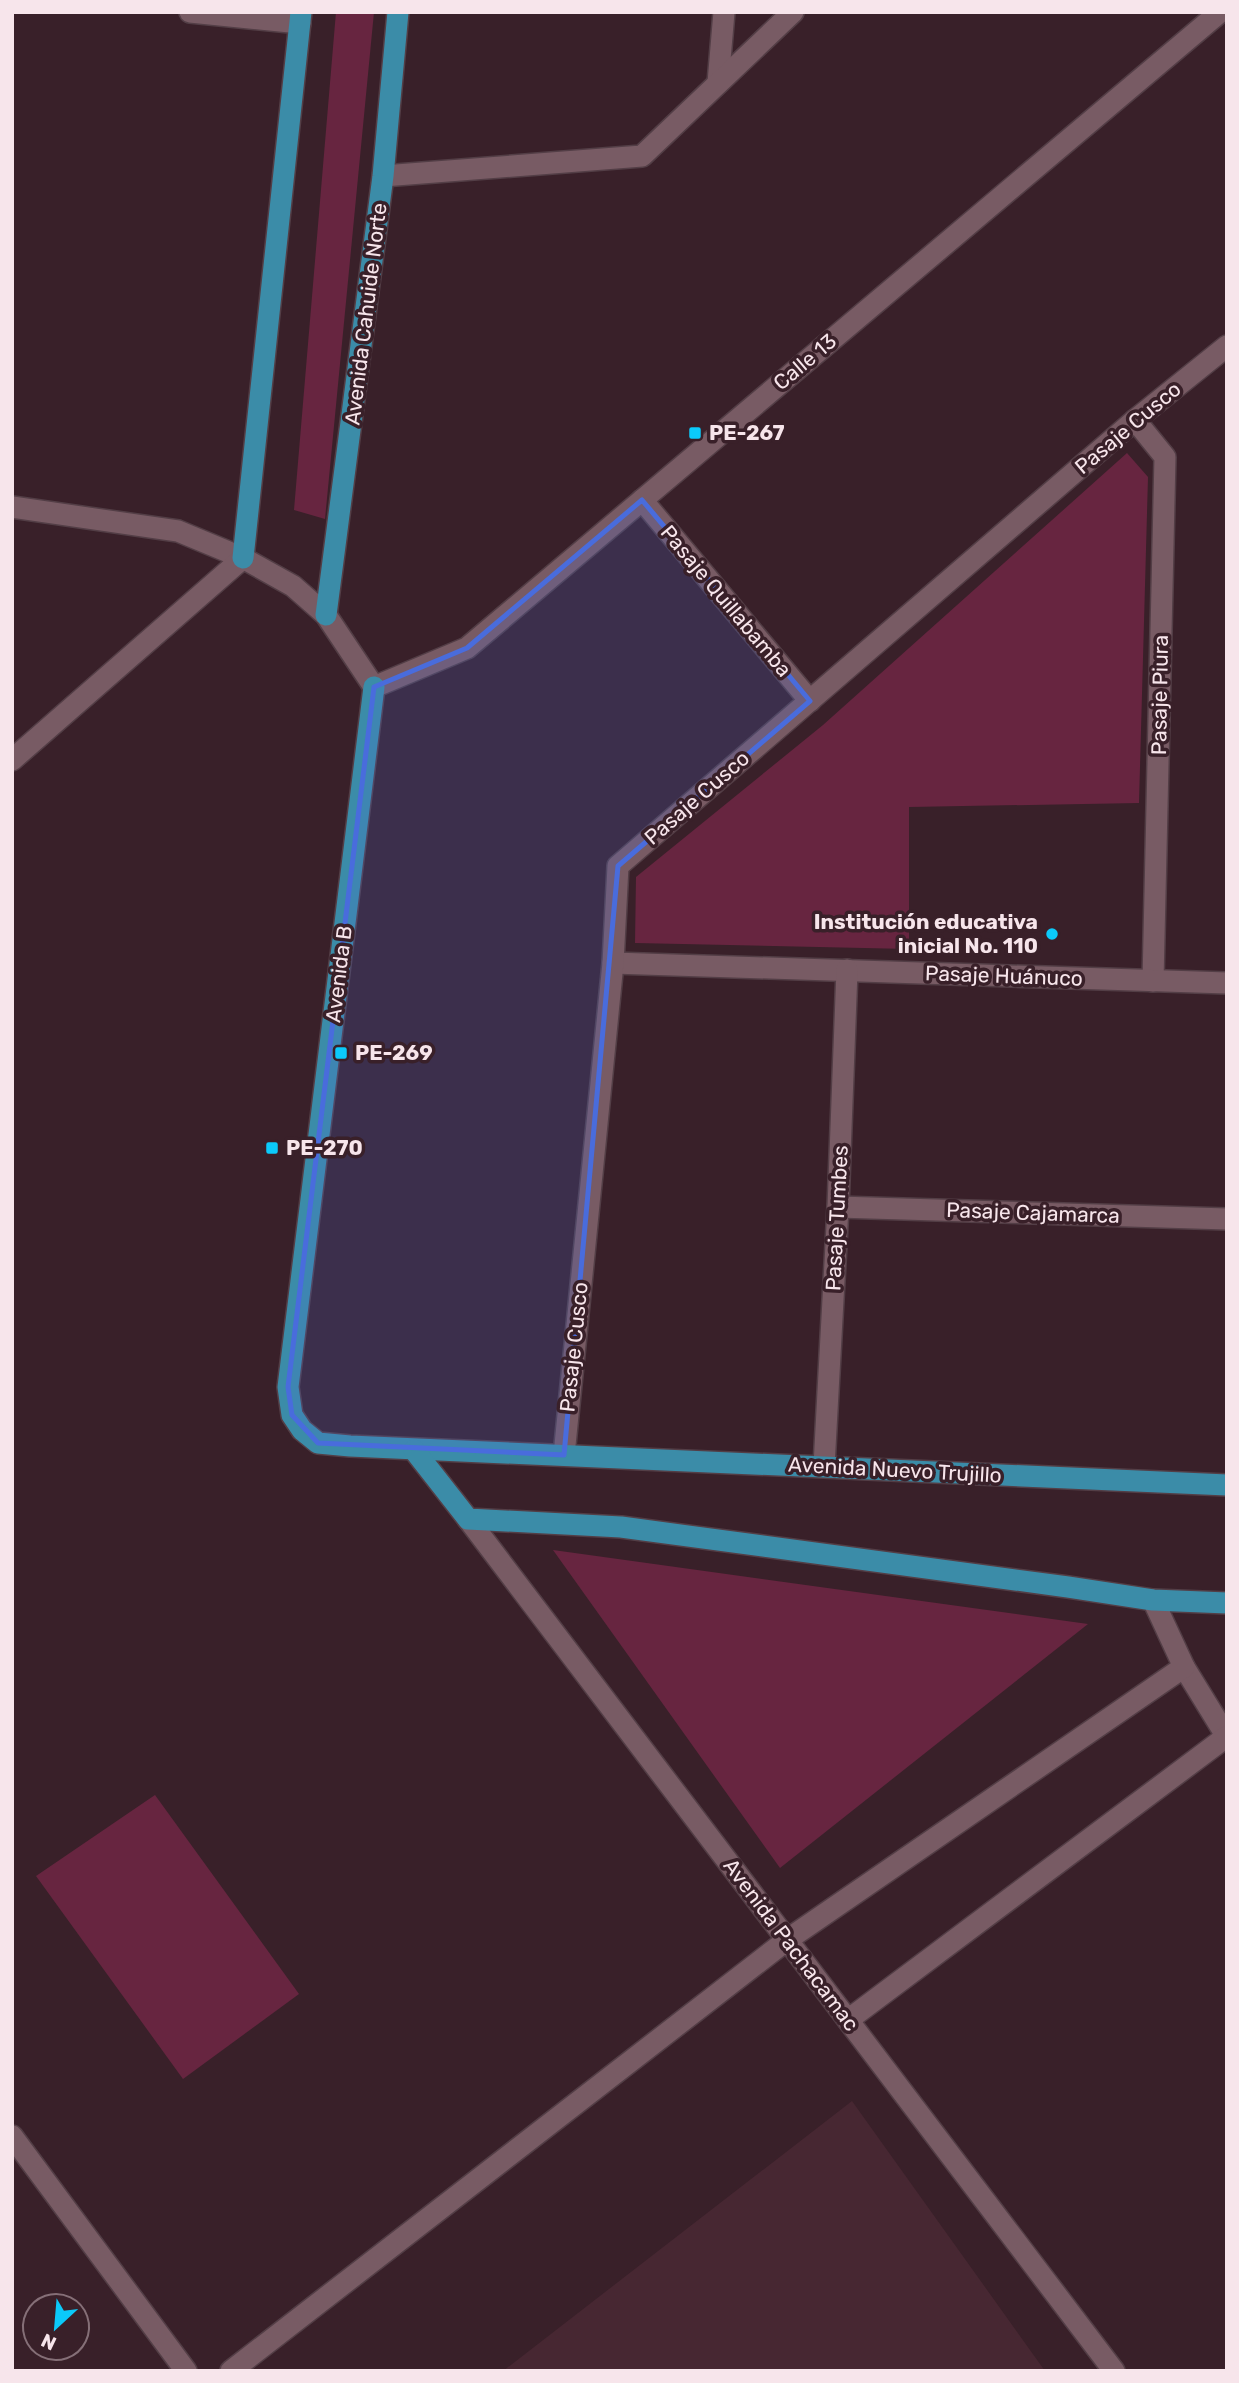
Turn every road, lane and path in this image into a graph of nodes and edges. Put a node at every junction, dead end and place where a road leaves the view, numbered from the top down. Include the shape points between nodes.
1 (190, 12) edge
2 (398, 12) edge
3 (724, 12) edge
4 (793, 12) edge
5 (1220, 12) edge
6 (301, 18) edge
7 (718, 83) junction
8 (383, 176) junction
9 (1227, 346) edge
10 (1135, 420) junction
11 (642, 500) junction
12 (12, 507) edge
13 (243, 558) junction
14 (326, 615) junction
15 (374, 687) junction
16 (810, 701) junction
17 (12, 761) edge
18 (613, 963) junction
19 (847, 970) junction
20 (1153, 981) junction
21 (1227, 983) edge
22 (838, 1207) junction
23 (1227, 1219) edge
24 (414, 1450) junction
25 (564, 1455) junction
26 (824, 1466) junction
27 (1227, 1485) edge
28 (468, 1520) junction
29 (1153, 1600) junction
30 (1227, 1603) edge
31 (1184, 1667) junction
32 (1226, 1737) edge
33 (787, 1940) junction
34 (848, 2020) junction
35 (12, 2136) edge
36 (186, 2371) edge
37 (231, 2371) edge
38 (1114, 2371) edge

1 - 6 street
2 - 8 main road, Avenida Cahuide Norte
3 - 7 street
4 - 7 street
5 - 11 street, Calle 13
6 - 13 main road
7 - 8 street via 642,156
8 - 14 main road, Avenida Cahuide Norte
9 - 10 street, Pasaje Cusco
10 - 16 street, Pasaje Cusco
10 - 20 street, Pasaje Piura via 1166,457
11 - 15 street, Calle 13 via 467,648
11 - 16 street, Pasaje Quillabamba
12 - 13 street via 178,531
13 - 14 street via 293,586
13 - 17 street
14 - 15 street
15 - 24 main road, Avenida B via 288,1387 292,1415 318,1443
16 - 18 street, Pasaje Cusco via 618,866
18 - 19 street, Pasaje Huánuco
18 - 25 street, Pasaje Cusco
19 - 20 street, Pasaje Huánuco
19 - 22 street, Pasaje Tumbes
20 - 21 street, Pasaje Huánuco
22 - 23 street, Pasaje Cajamarca
22 - 26 street, Pasaje Tumbes
24 - 25 main road, Avenida B
24 - 28 main road
25 - 26 main road, Avenida Nuevo Trujillo
26 - 27 main road, Avenida Nuevo Trujillo
28 - 29 main road via 621,1527
28 - 33 street, Avenida Pachacamac
29 - 30 main road
29 - 31 street
31 - 32 street
31 - 33 street
32 - 34 street
33 - 34 street, Avenida Pachacamac
33 - 37 street
34 - 38 street, Avenida Pachacamac
35 - 36 street

